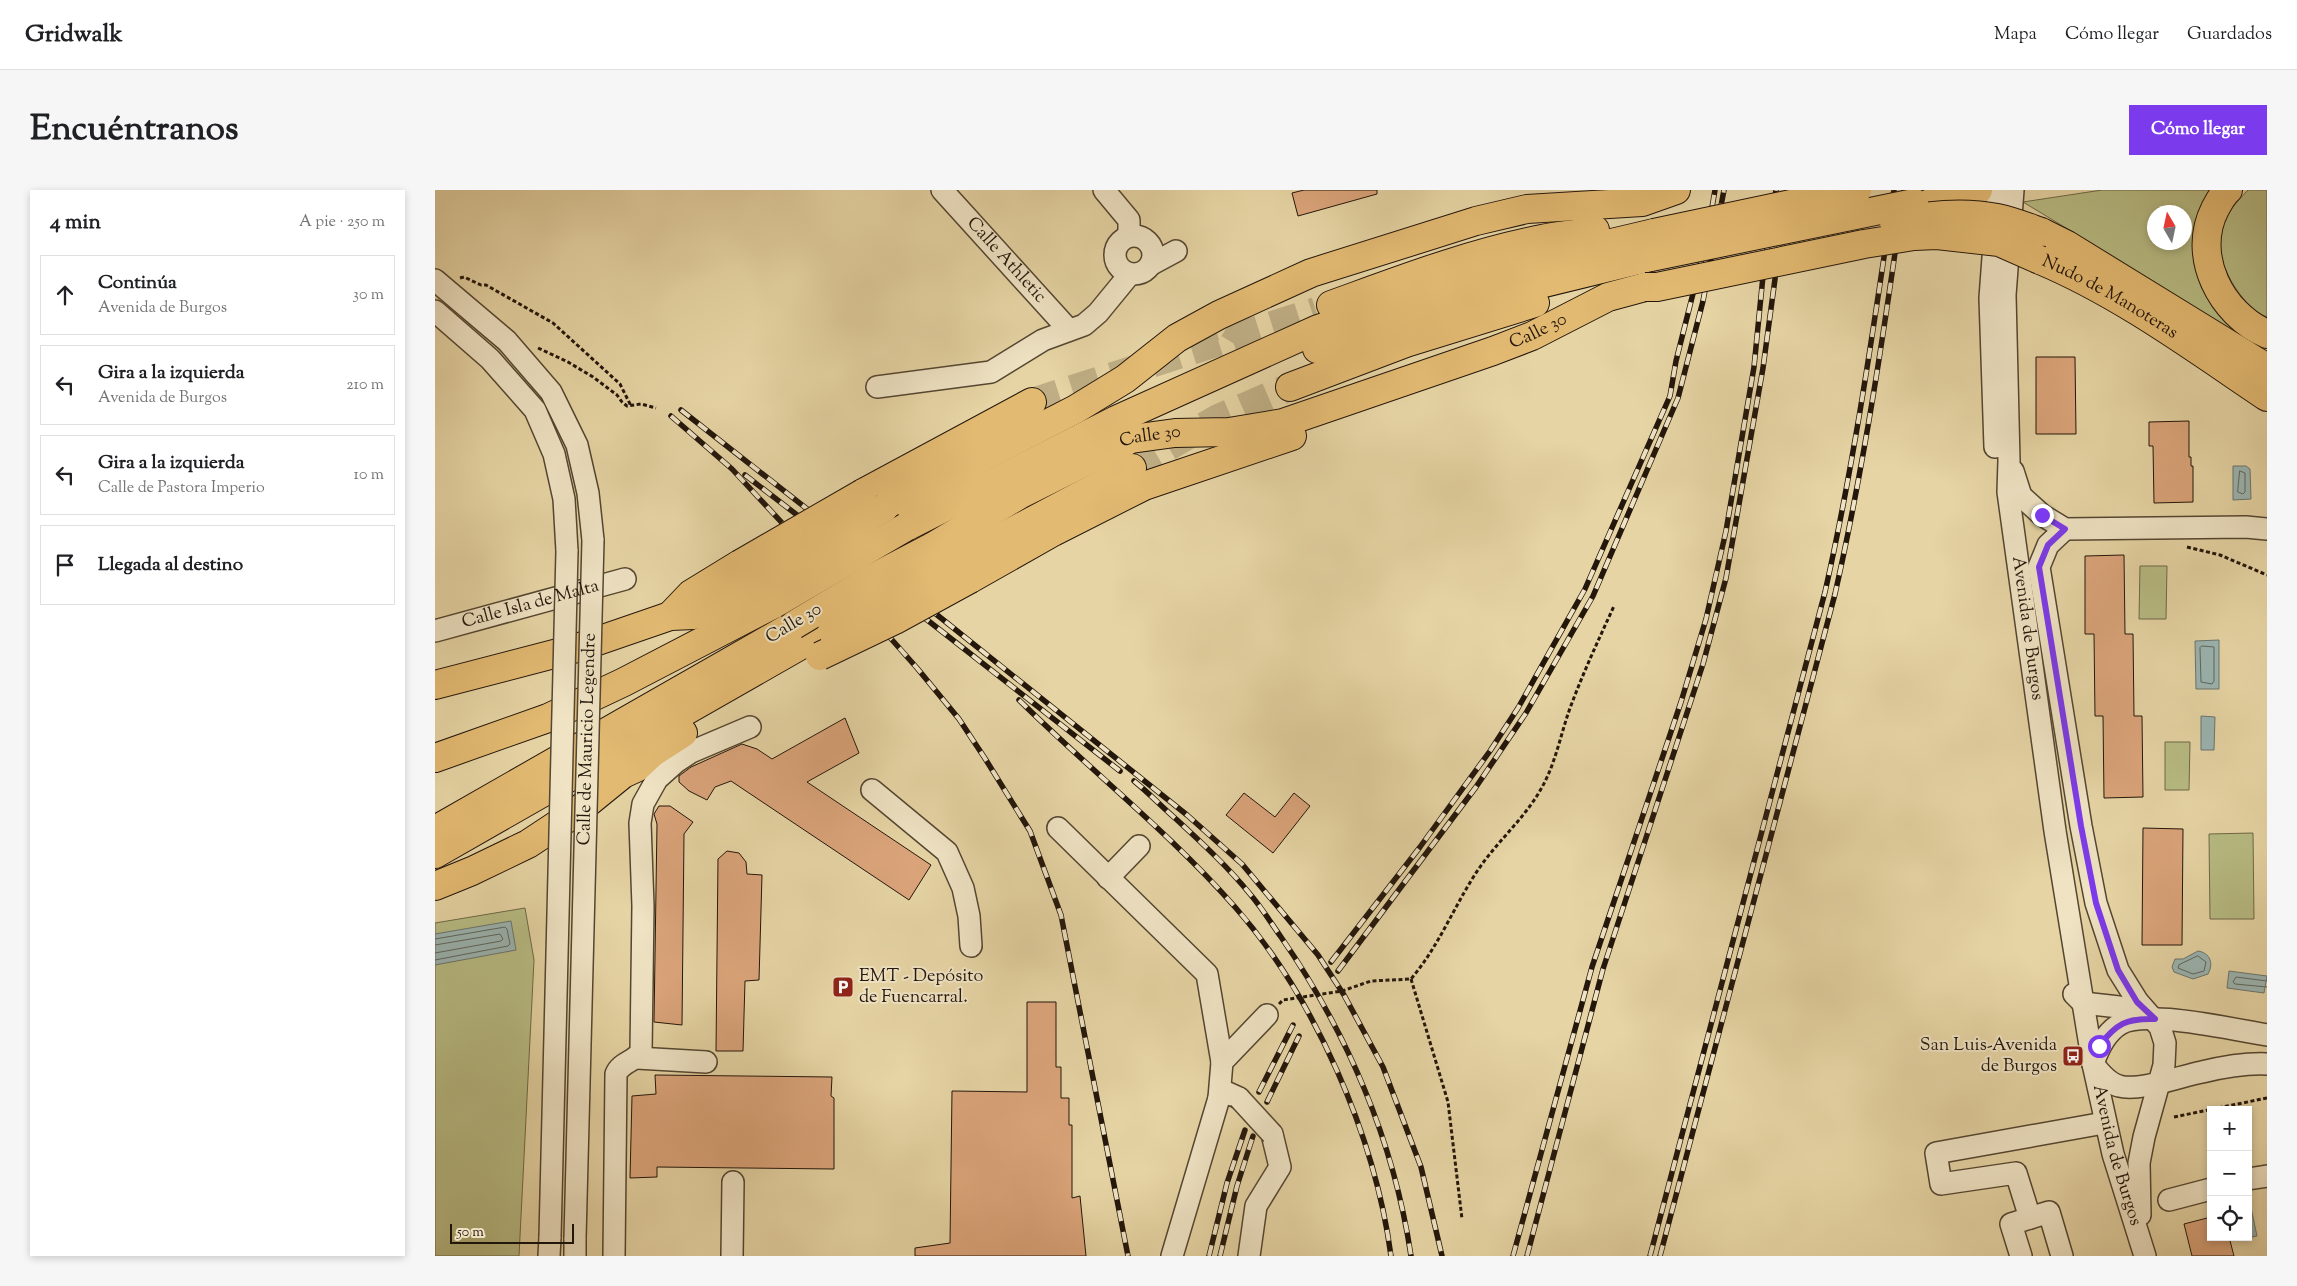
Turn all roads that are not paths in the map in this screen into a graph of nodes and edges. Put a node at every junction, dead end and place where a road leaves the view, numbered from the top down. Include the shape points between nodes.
1 (942, 190) edge
2 (1105, 190) edge
3 (1783, 190) edge
4 (1857, 190) edge
5 (1978, 190) edge
6 (1998, 190) edge
7 (2013, 190) edge
8 (2227, 190) edge
9 (1949, 196) junction
10 (1937, 235) joint
11 (1129, 236) junction
12 (1653, 241) edge
13 (2040, 244) junction
14 (1176, 251) dead end
15 (1150, 265) junction
16 (1131, 274) junction
17 (435, 280) edge
18 (1316, 311) tunnel mouth
19 (435, 312) edge
20 (1069, 330) junction
21 (2267, 334) edge
22 (1521, 341) junction
23 (2267, 368) edge
24 (877, 387) dead end
25 (1290, 387) tunnel mouth
26 (2267, 397) edge
27 (1032, 402) tunnel mouth
28 (1131, 439) junction
29 (2009, 462) junction
30 (1132, 468) tunnel mouth
31 (887, 511) junction
32 (2065, 529) junction
33 (2267, 529) edge
34 (951, 563) junction
35 (625, 579) dead end
36 (759, 587) junction
37 (435, 631) edge
38 (813, 640) junction
39 (435, 685) edge
40 (750, 727) dead end
41 (435, 758) edge
42 (872, 790) dead end
43 (1058, 828) dead end
44 (435, 830) edge
45 (1139, 846) dead end
46 (435, 854) edge
47 (1108, 878) junction
48 (435, 886) edge
49 (971, 946) dead end
50 (2083, 1003) junction
51 (1267, 1015) road end
52 (2155, 1019) junction
53 (2267, 1035) edge
54 (637, 1058) junction
55 (706, 1062) dead end
56 (1222, 1062) junction
57 (2093, 1064) junction
58 (2267, 1064) edge
59 (2160, 1083) junction
60 (1229, 1098) junction
61 (2104, 1122) junction
62 (2267, 1176) edge
63 (2252, 1178) edge
64 (733, 1182) dead end
65 (2207, 1190) edge
66 (2169, 1200) dead end
67 (2030, 1218) junction
68 (550, 1246) edge
69 (575, 1247) edge
70 (2144, 1251) edge
71 (614, 1256) edge
72 (732, 1256) edge
73 (1172, 1256) edge
74 (1249, 1256) edge
75 (2021, 1256) edge
76 (2062, 1256) edge

1 - 20 street, Calle Athletic
2 - 11 street via 1129,220
3 - 12 highway via 1746,198
4 - 12 highway, bridge
5 - 9 highway
6 - 50 street via 1990,298 1992,405 2000,522 2074,996
7 - 29 street, Avenida de Burgos via 2005,295
8 - 21 highway via 2206,233 2212,274 2229,306
9 - 12 highway, bridge
9 - 12 highway via 1920,207
10 - 12 highway, Calle 30, bridge via 1894,238 1663,286
10 - 13 highway, Nudo de Manoteras, bridge
11 - 15 street via 1142,237 1147,241 1153,252
11 - 16 street via 1118,243 1114,255 1119,267
12 - 13 highway via 1659,280 1928,224 1959,222 2006,228
12 - 18 highway via 1615,225 1583,234 1543,238 1408,277
12 - 22 highway, Calle 30 via 1608,297
12 - 25 highway
12 - 28 highway via 1319,348 1178,412
12 - 31 highway via 1565,254 1318,329 1116,420
12 - 31 highway, Calle 30 via 1642,202 1527,209 1476,221 1311,273 1177,338 1125,379 1076,409
13 - 23 highway via 2074,250
13 - 26 highway, Nudo de Manoteras via 2061,269 2153,321
14 - 15 street
15 - 16 street via 1142,272
16 - 20 street via 1098,313
17 - 69 street, Calle de Mauricio Legendre, bridge via 507,341 551,392 577,445 589,493 593,540
19 - 68 street, Calle de Mauricio Legendre, bridge via 490,359 535,410 554,454 563,499 567,551
20 - 24 street via 1043,340 991,372
22 - 28 highway, Calle 30 via 1283,423 1229,432 1175,433
22 - 34 highway via 1475,370 1144,486 1053,532
27 - 31 highway
28 - 34 highway, Calle 30 via 1021,494
29 - 32 street via 2021,496 2042,515
29 - 50 street, Avenida de Burgos via 2008,492 2018,570
30 - 34 highway
31 - 36 highway, bridge
31 - 36 highway
32 - 33 street
32 - 52 street, Avenida de Burgos via 2048,545 2039,567 2081,826 2096,903 2118,970 2137,1002
34 - 38 highway, bridge via 895,620
34 - 38 highway, Calle 30, bridge via 871,579
35 - 37 street, Calle Isla de Malta
36 - 39 highway via 691,594 670,616 577,648
36 - 41 highway via 676,654 547,718
38 - 44 highway, Calle 30
38 - 46 highway
38 - 48 highway via 529,844
40 - 54 street via 691,752 676,762 657,779 643,804 640,823 643,906 641,1052
42 - 49 street via 947,852 963,888
43 - 47 street
45 - 47 street
47 - 56 street via 1188,952 1207,974
50 - 52 street via 2119,1007
50 - 57 street, Avenida de Burgos
51 - 56 street
52 - 53 street
52 - 57 street, Avenida de Burgos via 2135,1018 2119,1024 2099,1046
52 - 59 street, Avenida de Burgos via 2165,1043
54 - 55 street
54 - 71 street via 619,1067 616,1074
56 - 60 street
57 - 59 street, Avenida de Burgos via 2105,1078 2120,1086
57 - 61 street, Avenida de Burgos
58 - 59 street via 2201,1072
59 - 70 street, Avenida de Burgos via 2139,1162
60 - 73 street
60 - 74 street, bridge via 1272,1134 1280,1167 1256,1206
61 - 67 street via 1936,1153 1941,1184 2016,1173
61 - 70 street, Avenida de Burgos
62 - 63 street
64 - 72 street
65 - 66 street
67 - 75 street via 2011,1224
67 - 76 street via 2049,1212

